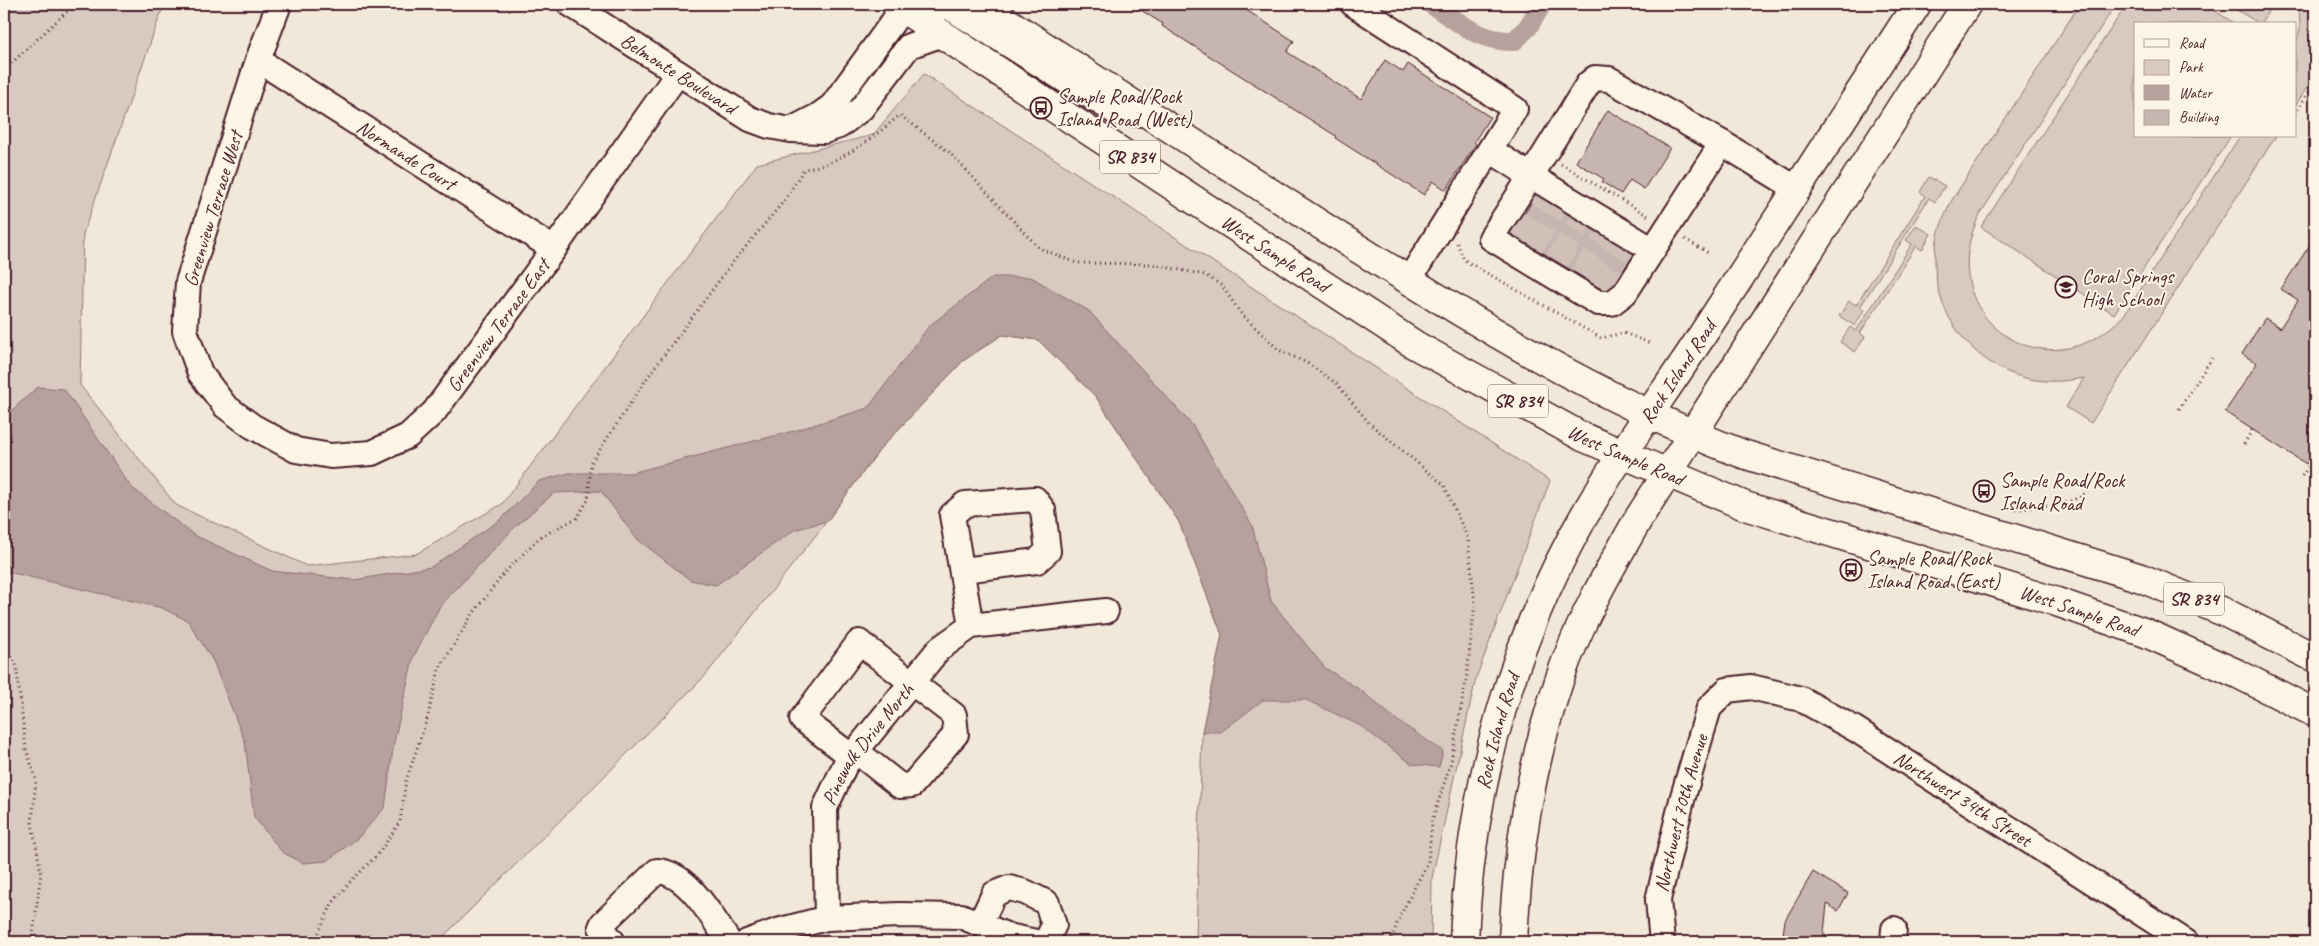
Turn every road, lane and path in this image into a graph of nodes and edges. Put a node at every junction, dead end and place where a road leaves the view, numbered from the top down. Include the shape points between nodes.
1 (76, 4) edge
2 (279, 4) edge
3 (570, 4) edge
4 (980, 4) edge
5 (1353, 4) edge
6 (1917, 4) edge
7 (1967, 4) edge
8 (900, 6) edge
9 (942, 34) junction
10 (258, 60) junction
11 (4, 70) edge
12 (678, 74) junction
13 (2315, 82) edge
14 (2296, 112) edge
15 (1148, 114) junction
16 (791, 130) junction
17 (1722, 143) junction
18 (1490, 150) junction
19 (1545, 154) junction
20 (1797, 189) junction
21 (1548, 192) junction
22 (1668, 228) junction
23 (1455, 238) dead end
24 (554, 249) junction
25 (1653, 250) junction
26 (1710, 254) dead end
27 (1409, 280) junction
28 (1652, 344) dead end
29 (2212, 358) dead end
30 (2179, 409) dead end
31 (1649, 415) junction
32 (252, 426) joint
33 (2252, 430) dead end
34 (1692, 434) junction
35 (2244, 444) dead end
36 (1624, 452) junction
37 (2315, 456) edge
38 (1667, 473) junction
39 (2302, 476) dead end
40 (2088, 491) dead end
41 (2016, 510) dead end
42 (962, 570) dead end
43 (2315, 579) edge
44 (2311, 591) dead end
45 (1106, 611) dead end
46 (971, 626) junction
47 (4, 649) edge
48 (2315, 658) edge
49 (912, 682) junction
50 (1727, 690) joint
51 (2315, 714) edge
52 (854, 754) junction
53 (827, 918) junction
54 (980, 924) junction
55 (1007, 939) edge
56 (32, 942) edge
57 (314, 942) edge
58 (613, 942) edge
59 (729, 942) edge
60 (747, 942) edge
61 (1036, 942) edge
62 (1390, 942) edge
63 (1464, 942) edge
64 (1513, 942) edge
65 (1662, 942) edge
66 (2186, 942) edge

1 - 11 path
2 - 10 street, Greenview Terrace West
3 - 12 street, Belmonte Boulevard
4 - 15 main road, SR 834
5 - 18 street via 1515,109
6 - 20 main road, Rock Island Road
7 - 34 main road
8 - 9 main road, West Sample Road / SR 834
8 - 15 street via 949,7 1117,113
8 - 16 street via 832,106
9 - 16 street, Belmonte Boulevard via 908,46 861,108 839,126 824,131
9 - 36 main road, West Sample Road / SR 834 via 1414,344 1583,437
10 - 24 street, Normande Court
10 - 32 street, Greenview Terrace West via 188,282 185,331 200,373 225,406
12 - 16 street, Belmonte Boulevard via 750,119
12 - 24 street, Greenview Terrace East
13 - 14 path
15 - 27 main road, SR 834
17 - 19 street via 1609,79 1595,78 1588,84
17 - 20 street
17 - 22 street
18 - 21 street
18 - 27 street
19 - 21 street
19 - 22 path
20 - 31 main road, Rock Island Road
21 - 25 street via 1618,236
21 - 25 street via 1491,238 1521,248 1553,267 1587,288 1598,303 1612,304 1625,293
22 - 25 street
22 - 26 path
23 - 28 path via 1464,260 1602,338 1624,333
24 - 32 street, Greenview Terrace East via 434,412 408,436 372,453 331,456 296,450
27 - 31 main road, SR 834 via 1531,354
29 - 30 path
31 - 34 main road, SR 834
31 - 36 main road, Rock Island Road
33 - 35 path
34 - 38 main road
34 - 48 main road, SR 834 via 1751,456 2141,578 2224,612
36 - 38 main road, West Sample Road / SR 834
36 - 63 main road, Rock Island Road via 1592,501 1543,596 1505,693 1473,828
37 - 39 path
38 - 51 main road, West Sample Road / SR 834 via 1745,506 2054,601 2146,633 2238,674
38 - 64 main road via 1611,566 1560,677 1540,742 1523,832
40 - 41 path via 2068,502
42 - 46 street
43 - 44 path
45 - 46 street, Pinewalk Drive North
46 - 49 street, Pinewalk Drive North via 939,649
47 - 56 path via 16,663 26,749 36,779 32,823 41,873
49 - 52 street, Pinewalk Drive North
49 - 52 street via 954,715 956,734 912,785 900,786
49 - 52 street via 859,642 802,718
50 - 65 street, Northwest 70th Avenue via 1710,708 1682,800 1658,900
50 - 66 street, Northwest 34th Street via 1751,687 1809,703 1855,729
52 - 53 street, Pinewalk Drive North via 845,765 825,808
53 - 54 street via 962,916
53 - 60 street
54 - 55 street
54 - 61 street via 994,894 1009,888 1026,892 1047,903 1054,925
55 - 61 street
57 - 62 path via 332,904 379,853 400,822 406,781 428,716 439,669 472,615 505,572 540,537 577,518 588,500 591,463 647,378 733,262 784,201 804,169 822,167 867,142 900,115 949,152 1039,248 1077,262 1151,264 1205,275 1222,286 1242,315 1280,350 1308,363 1336,382 1369,423 1444,486 1468,539 1474,604 1467,674 1452,762 1432,821 1428,862
58 - 59 street via 602,930 603,923 657,871 667,871 681,878

